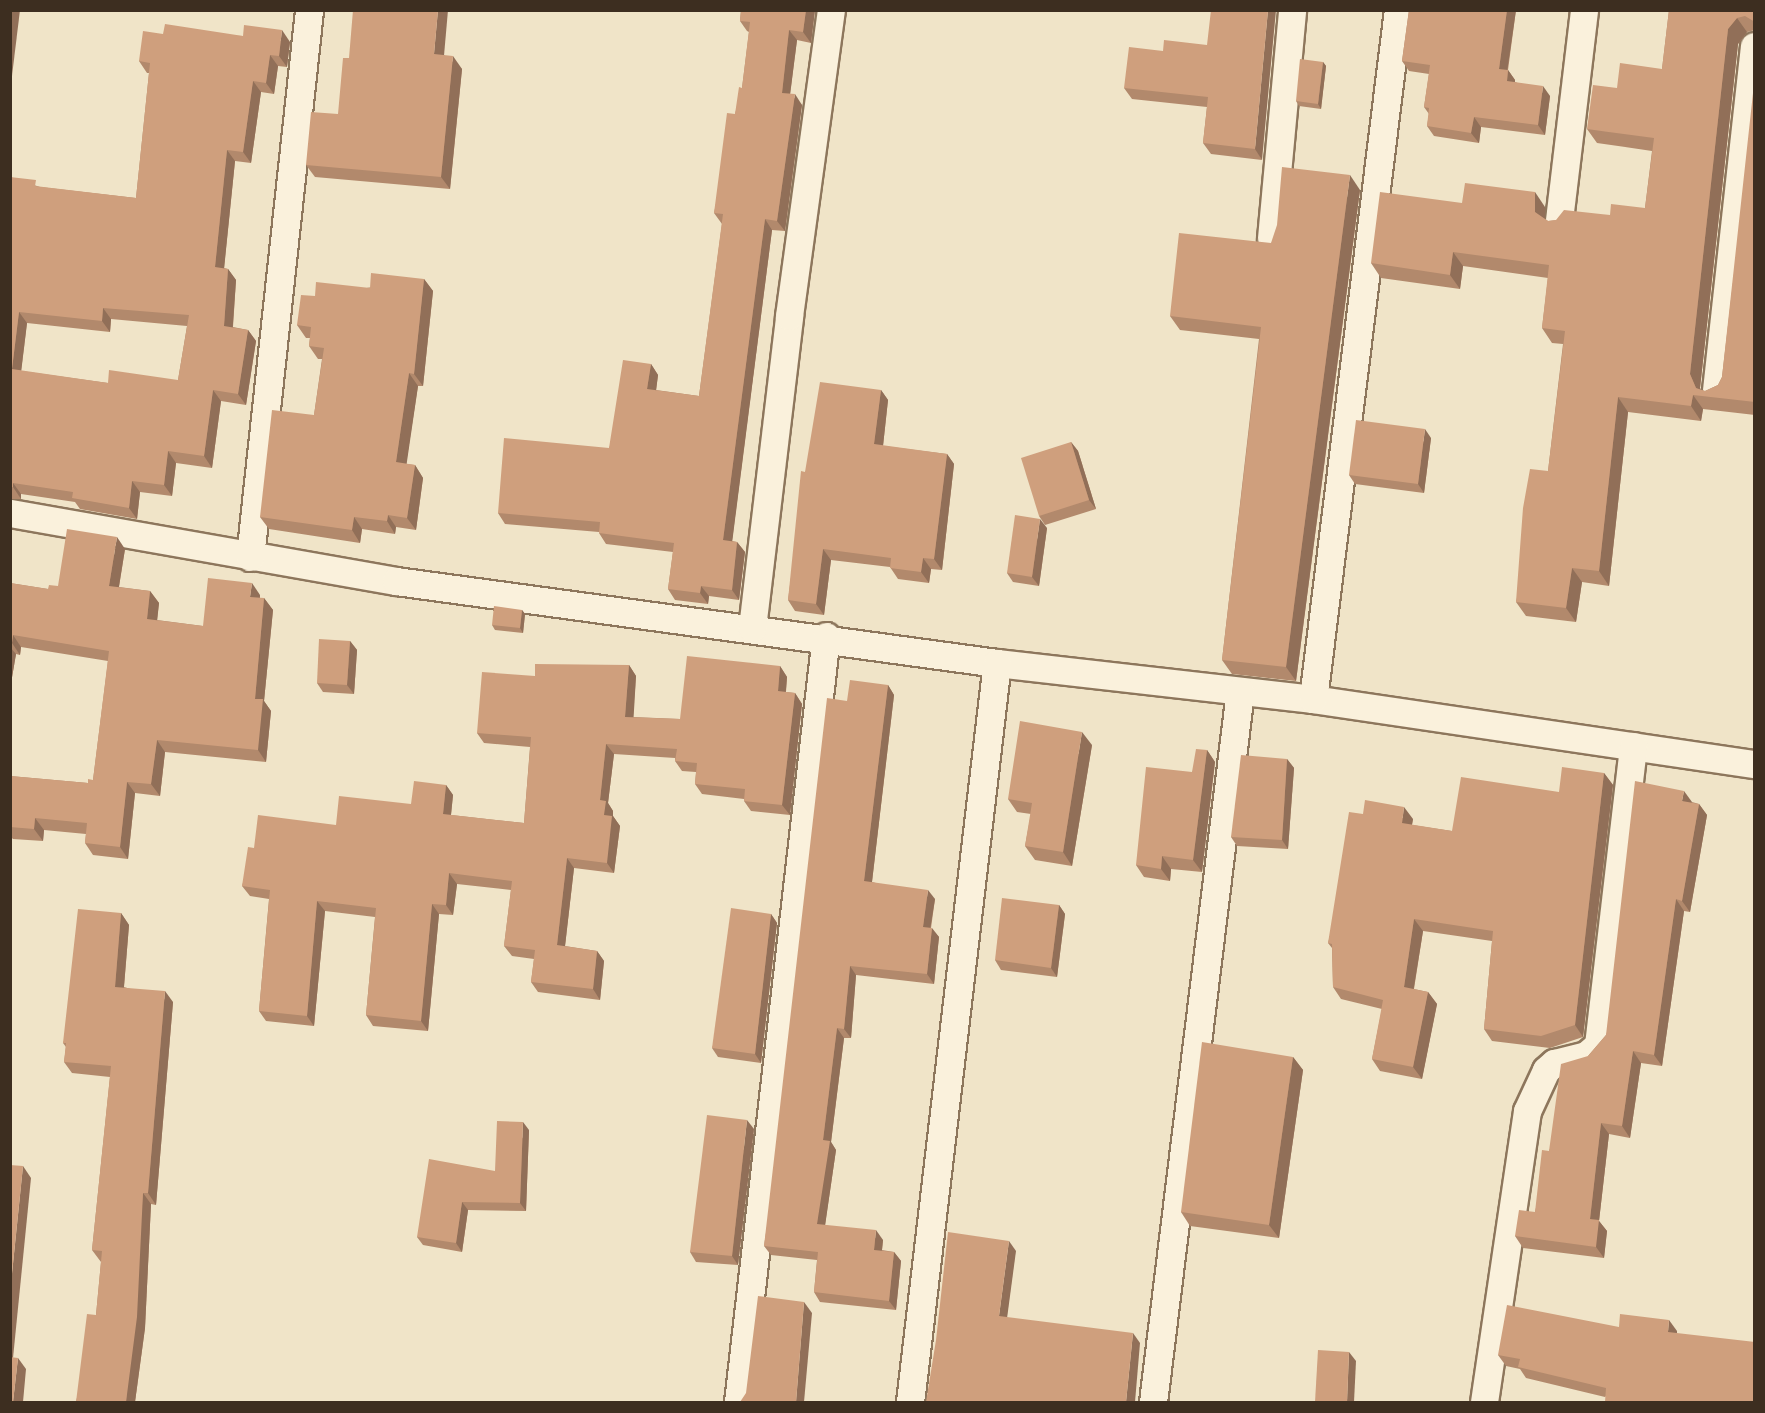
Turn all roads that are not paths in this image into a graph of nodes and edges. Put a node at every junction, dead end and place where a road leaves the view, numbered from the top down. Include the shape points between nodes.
1 (309, 10) edge
2 (831, 10) edge
3 (1292, 10) edge
4 (1398, 10) edge
5 (1584, 10) edge
6 (1755, 46) edge
7 (1559, 220) edge
8 (1271, 238) edge
9 (1716, 390) edge
10 (10, 513) edge
11 (250, 557) junction
12 (752, 628) junction
13 (826, 636) junction
14 (997, 663) junction
15 (1240, 691) junction
16 (1313, 699) junction
17 (1633, 747) junction
18 (1755, 764) edge
19 (738, 1402) edge
20 (910, 1402) edge
21 (1153, 1402) edge
22 (1484, 1402) edge

1 - 11 street
2 - 12 street
3 - 8 street
4 - 16 street
5 - 7 street
6 - 9 street
10 - 11 street
11 - 12 street
12 - 13 street
13 - 14 street
13 - 19 street
14 - 15 street
14 - 20 street
15 - 16 street
15 - 21 street
16 - 17 street
17 - 18 street
17 - 22 street via 1598,1045 1586,1055 1546,1070 1527,1110

